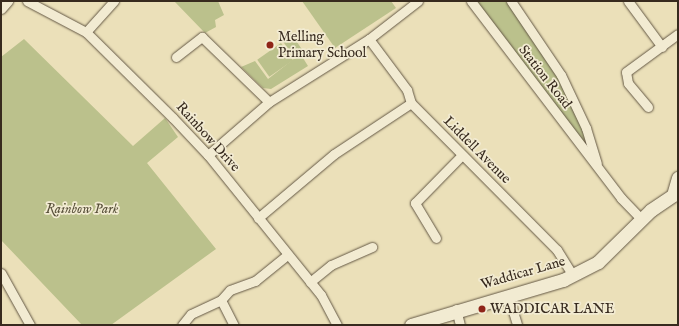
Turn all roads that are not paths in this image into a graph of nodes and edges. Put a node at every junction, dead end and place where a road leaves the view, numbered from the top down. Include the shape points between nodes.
1 (8, 1) edge
2 (27, 1) edge
3 (114, 1) edge
4 (418, 1) edge
5 (471, 1) edge
6 (511, 1) edge
7 (628, 1) edge
8 (1, 9) edge
9 (86, 32) junction
10 (678, 34) edge
11 (369, 39) junction
12 (662, 47) junction
13 (176, 57) dead end
14 (269, 102) junction
15 (411, 103) junction
16 (648, 107) dead end
17 (208, 155) junction
18 (462, 155) junction
19 (598, 168) junction
20 (678, 178) edge
21 (676, 197) edge
22 (258, 218) junction
23 (641, 219) junction
24 (436, 238) dead end
25 (372, 247) dead end
26 (287, 255) junction
27 (1, 273) edge
28 (573, 276) junction
29 (310, 282) junction
30 (508, 295) junction
31 (221, 300) junction
32 (456, 309) junction
33 (30, 325) edge
34 (182, 325) edge
35 (234, 325) edge
36 (337, 325) edge
37 (411, 325) edge
38 (460, 325) edge
39 (517, 325) edge

1 - 8 street
2 - 9 street, Rainbow Drive
3 - 9 street
4 - 11 street
5 - 19 street, Station Road
6 - 19 street, Station Road via 561,74 586,128
7 - 12 street
9 - 17 street, Rainbow Drive
10 - 12 street
11 - 14 street
11 - 15 street, Liddell Avenue via 407,90
12 - 16 street via 626,72 628,84
13 - 14 street via 202,37
14 - 17 street
15 - 18 street, Liddell Avenue
15 - 22 street via 334,154
17 - 22 street, Rainbow Drive
18 - 24 street via 415,203
18 - 28 street, Liddell Avenue via 557,250
19 - 23 street, Station Road
20 - 21 street, Waddicar Lane
21 - 23 street, Waddicar Lane
22 - 26 street, Rainbow Drive
23 - 28 street, Waddicar Lane via 612,251
25 - 29 street via 331,265
26 - 29 street, Rainbow Drive
26 - 31 street via 255,281 230,290
27 - 33 street
28 - 30 street, Waddicar Lane
29 - 36 street, Rainbow Drive
30 - 32 street, Waddicar Lane
30 - 39 street
31 - 34 street via 191,314
31 - 35 street
32 - 37 street, Waddicar Lane
32 - 38 street

